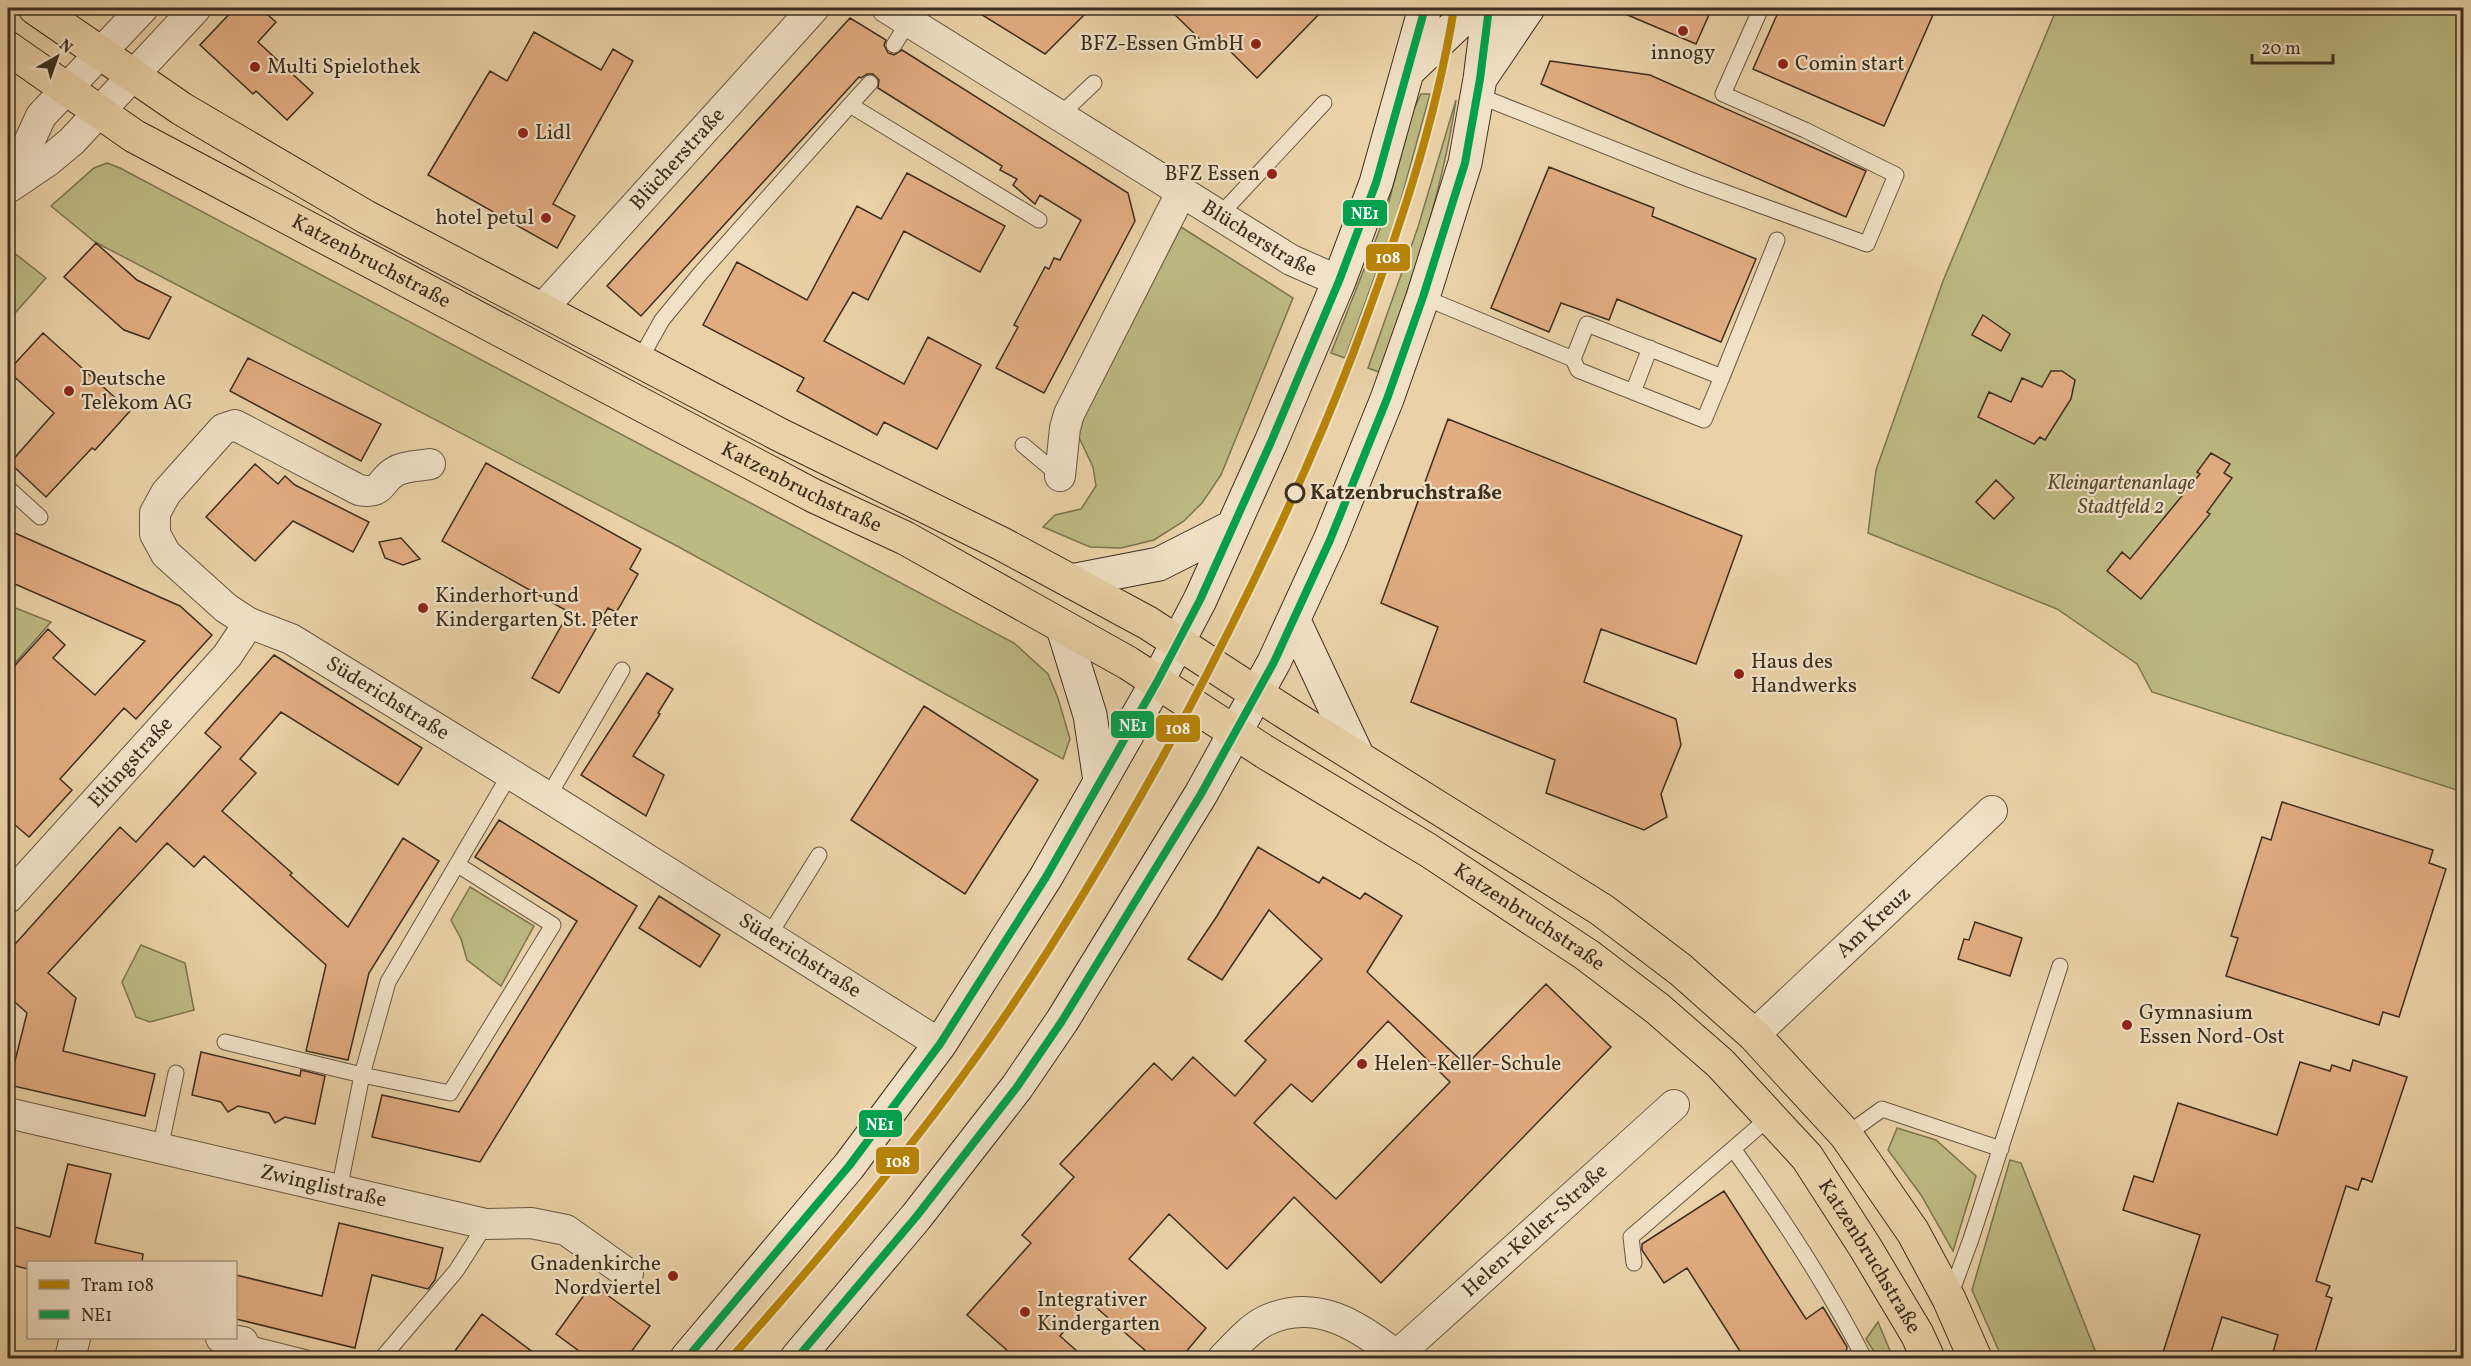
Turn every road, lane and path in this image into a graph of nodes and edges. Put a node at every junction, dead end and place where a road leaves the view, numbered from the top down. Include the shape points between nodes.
1 (35, 8) edge
2 (143, 8) edge
3 (196, 8) edge
4 (814, 8) edge
5 (1425, 8) edge
6 (1473, 8) edge
7 (1489, 8) edge
8 (1528, 8) edge
9 (1761, 8) edge
10 (897, 25) edge
11 (8, 48) edge
12 (99, 52) junction
13 (1410, 69) junction
14 (133, 76) junction
15 (870, 83) dead end
16 (1094, 83) dead end
17 (1479, 87) junction
18 (64, 88) junction
19 (1324, 103) dead end
20 (850, 105) junction
21 (99, 113) junction
22 (1060, 115) junction
23 (8, 187) edge
24 (1181, 193) junction
25 (1219, 216) junction
26 (1040, 220) dead end
27 (1777, 240) dead end
28 (1339, 281) junction
29 (1423, 297) junction
30 (542, 309) junction
31 (1650, 348) junction
32 (1573, 359) junction
33 (639, 360) junction
34 (1722, 377) junction
35 (1633, 392) junction
36 (1023, 445) dead end
37 (430, 464) dead end
38 (1060, 476) joint
39 (8, 488) edge
40 (40, 517) dead end
41 (1232, 527) junction
42 (1071, 581) junction
43 (1294, 621) junction
44 (249, 623) junction
45 (1063, 628) junction
46 (1178, 641) junction
47 (622, 670) dead end
48 (1157, 682) junction
49 (1257, 694) junction
50 (1235, 733) junction
51 (1357, 755) junction
52 (510, 774) junction
53 (1100, 781) junction
54 (548, 797) junction
55 (1992, 811) dead end
56 (819, 855) dead end
57 (458, 865) junction
58 (8, 898) edge
59 (768, 937) junction
60 (2060, 966) dead end
61 (1754, 1035) junction
62 (225, 1042) dead end
63 (940, 1044) junction
64 (176, 1073) dead end
65 (362, 1075) junction
66 (1674, 1105) dead end
67 (8, 1113) edge
68 (1771, 1116) junction
69 (1846, 1135) junction
70 (160, 1149) junction
71 (2001, 1149) junction
72 (1734, 1150) junction
73 (339, 1190) junction
74 (486, 1224) junction
75 (1634, 1263) dead end
76 (628, 1274) dead end
77 (1949, 1299) junction
78 (75, 1339) edge
79 (230, 1344) edge
80 (1395, 1357) edge
81 (69, 1359) edge
82 (307, 1359) edge
83 (382, 1359) edge
84 (687, 1359) edge
85 (797, 1359) edge
86 (1223, 1359) edge
87 (1864, 1359) edge
88 (1928, 1359) edge
89 (1976, 1359) edge

1 - 12 main road, Katzenbruchstraße
2 - 12 street
3 - 14 street
4 - 30 street, Blücherstraße
5 - 13 main road
6 - 13 main road
7 - 17 main road
8 - 17 main road
9 - 17 lane via 1723,94 1896,175 1867,244 1691,180
10 - 22 street, Blücherstraße
11 - 18 main road, Katzenbruchstraße
12 - 14 main road, Katzenbruchstraße
12 - 18 street
13 - 28 main road via 1376,183
14 - 21 street
14 - 30 main road, Katzenbruchstraße via 366,217
15 - 20 lane
16 - 22 lane
17 - 29 main road via 1465,163
18 - 21 main road, Katzenbruchstraße
18 - 23 street via 40,116
19 - 25 lane
20 - 26 lane
20 - 33 lane via 699,275 662,320
21 - 23 street via 48,161
21 - 45 main road, Katzenbruchstraße via 145,142 804,491 905,538
22 - 24 street, Blücherstraße
24 - 25 street, Blücherstraße
24 - 38 street, Blücherstraße via 1069,414
25 - 28 street, Blücherstraße via 1291,261
27 - 34 lane
28 - 41 main road
29 - 32 lane
29 - 43 main road via 1387,399
30 - 33 main road, Katzenbruchstraße
31 - 32 lane via 1587,324
31 - 34 lane
31 - 35 lane
32 - 35 lane via 1578,370
33 - 42 main road, Katzenbruchstraße
34 - 35 lane via 1704,420
36 - 38 lane
37 - 44 street, Süderichstraße via 396,471 370,492 359,490 235,425 222,429 166,493 155,513 155,534 166,554 226,608
39 - 40 lane
41 - 42 main road via 1159,564
41 - 46 main road
42 - 46 main road, Katzenbruchstraße
43 - 49 main road
43 - 51 main road
44 - 52 street, Süderichstraße via 291,639
44 - 58 street, Eltingstraße via 227,656
45 - 48 main road, Katzenbruchstraße
45 - 53 main road via 1090,715
46 - 48 main road
46 - 49 main road, Katzenbruchstraße
47 - 54 lane
48 - 50 main road, Katzenbruchstraße
48 - 53 main road
49 - 50 main road
49 - 51 main road, Katzenbruchstraße
50 - 68 main road, Katzenbruchstraße via 1428,850 1587,955 1698,1044
50 - 85 main road via 1202,794 1017,1087 916,1217
51 - 61 main road, Katzenbruchstraße via 1602,910 1681,970
52 - 54 street, Süderichstraße
52 - 57 lane
53 - 63 main road via 1046,877
54 - 59 street, Süderichstraße
55 - 61 street, Am Kreuz
56 - 59 lane
57 - 65 lane via 388,982
57 - 65 lane via 553,925 450,1093
59 - 63 street, Süderichstraße
60 - 71 lane
61 - 69 main road, Katzenbruchstraße
62 - 65 lane
63 - 84 main road via 849,1166
64 - 70 lane
65 - 73 lane
66 - 80 street, Helen-Keller-Straße
67 - 70 street, Zwinglistraße
68 - 72 lane
68 - 88 main road, Katzenbruchstraße via 1807,1157 1917,1334
69 - 71 lane via 1882,1109
69 - 77 main road, Katzenbruchstraße via 1912,1232
70 - 73 street, Zwinglistraße
71 - 77 lane
72 - 75 lane via 1631,1237
72 - 87 lane via 1792,1231
73 - 74 street, Zwinglistraße
74 - 76 street, Zwinglistraße via 531,1223 566,1230
74 - 83 lane via 456,1271
77 - 89 main road, Katzenbruchstraße
78 - 81 street
79 - 82 lane
80 - 86 street, Helen-Keller-Straße via 1370,1335 1333,1315 1298,1312 1264,1322

